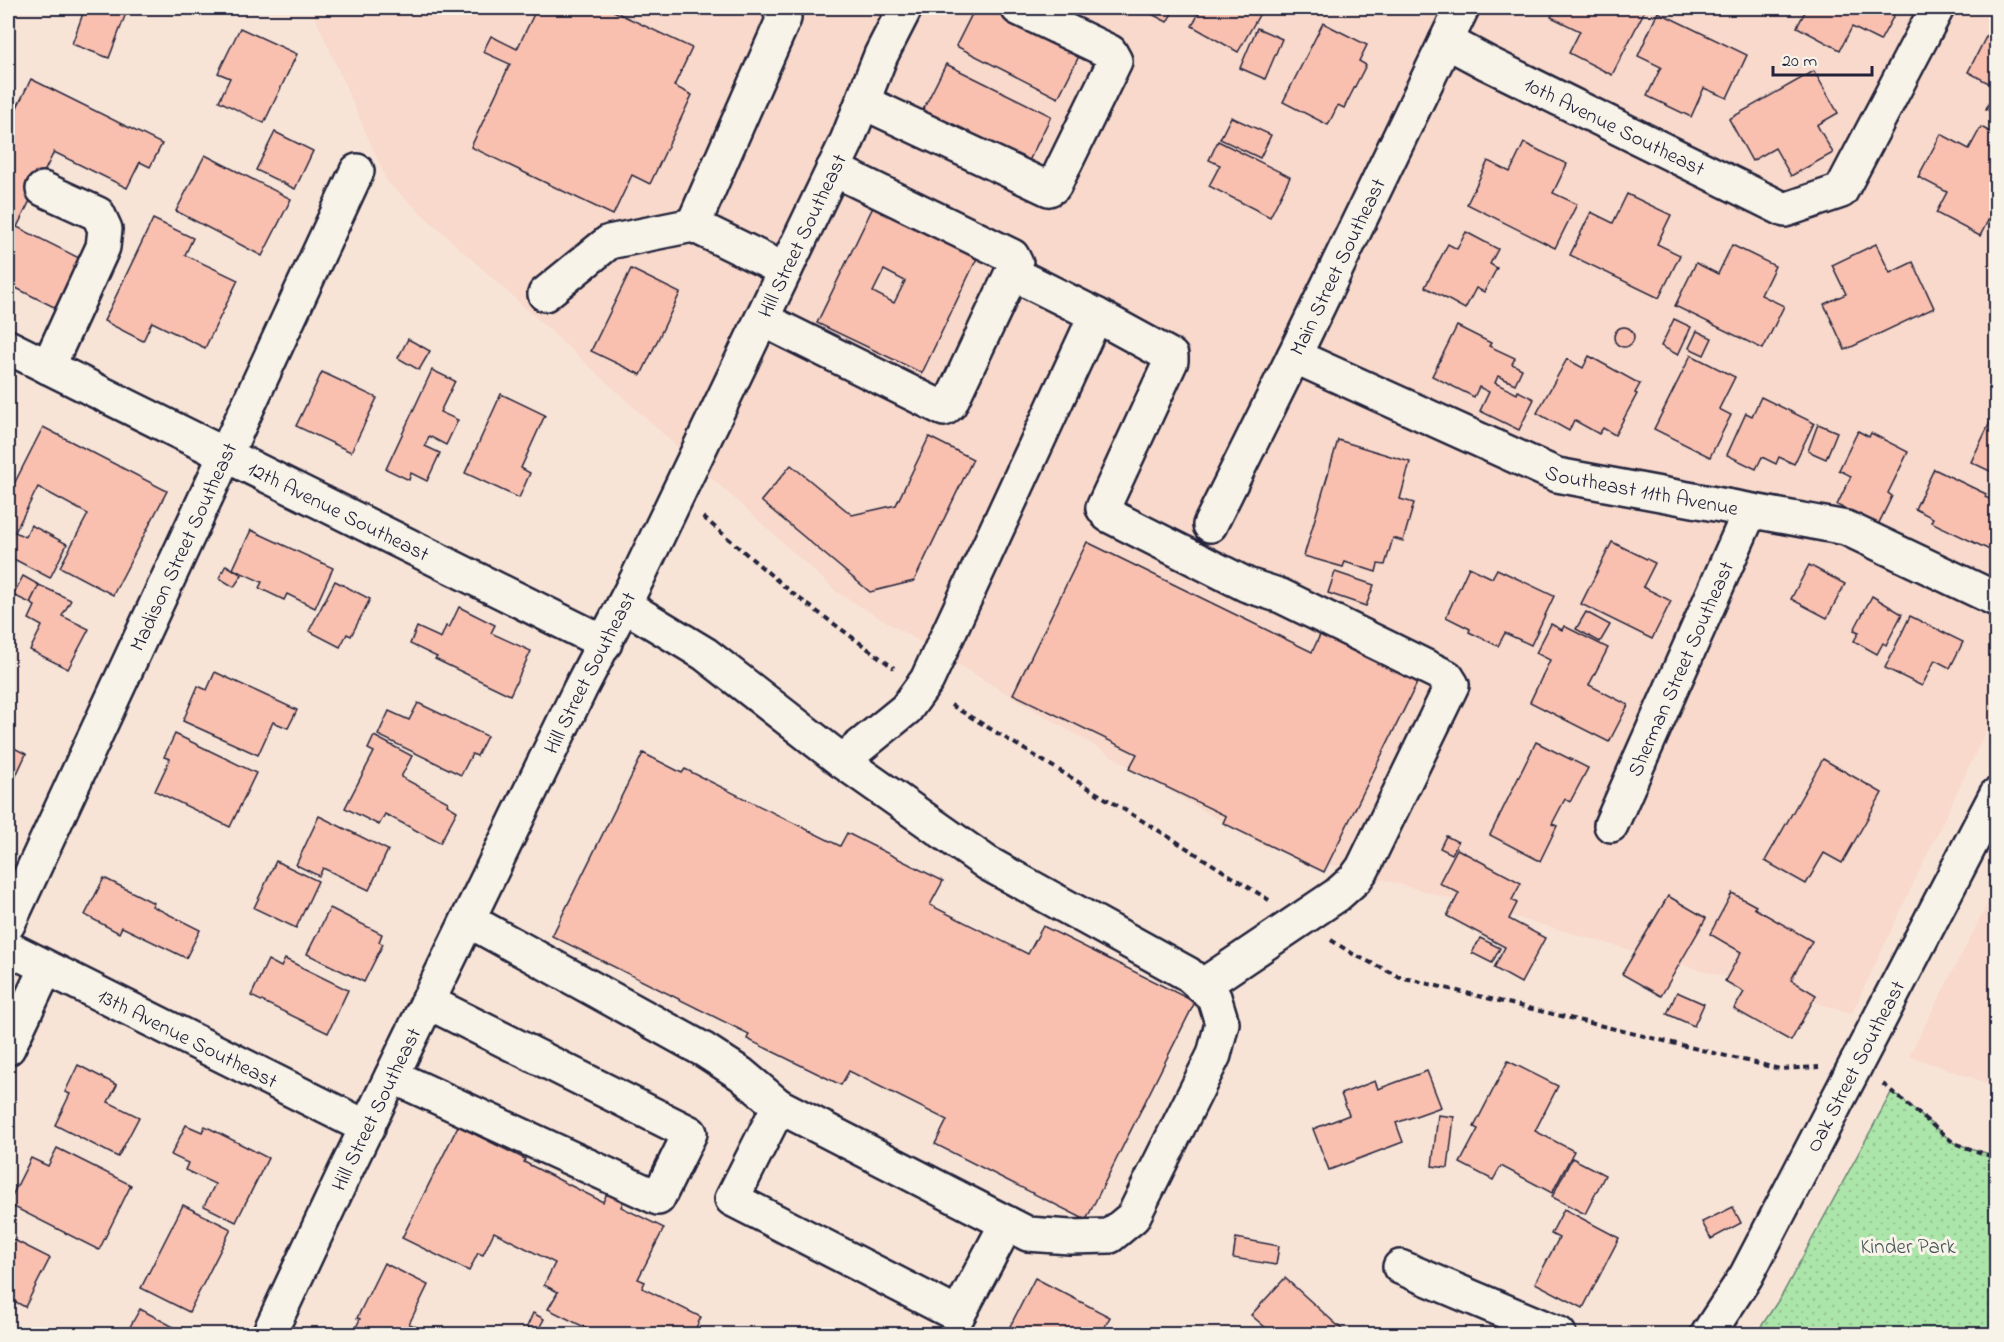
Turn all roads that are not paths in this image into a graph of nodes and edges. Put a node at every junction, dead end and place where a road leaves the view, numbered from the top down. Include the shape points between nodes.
1 (779, 8) edge
2 (905, 8) edge
3 (1018, 8) edge
4 (1462, 8) edge
5 (1937, 8) edge
6 (1446, 41) junction
7 (863, 102) junction
8 (833, 169) junction
9 (357, 171) dead end
10 (43, 189) dead end
11 (693, 225) junction
12 (785, 270) junction
13 (1012, 273) junction
14 (545, 294) dead end
15 (1096, 315) junction
16 (762, 319) junction
17 (8, 347) edge
18 (1294, 356) junction
19 (48, 367) junction
20 (227, 455) junction
21 (1750, 511) junction
22 (1210, 525) dead end
23 (1996, 599) edge
24 (624, 605) junction
25 (605, 643) junction
26 (842, 761) junction
27 (1996, 795) edge
28 (1611, 825) dead end
29 (468, 920) junction
30 (8, 924) edge
31 (8, 948) edge
32 (46, 968) junction
33 (1202, 986) junction
34 (428, 1002) junction
35 (8, 1048) edge
36 (392, 1076) junction
37 (779, 1106) junction
38 (368, 1128) junction
39 (1007, 1223) junction
40 (1400, 1267) dead end
41 (268, 1335) edge
42 (1559, 1335) edge
43 (1708, 1335) edge

1 - 11 street via 784,18
2 - 7 street, Hill Street Southeast via 881,54
3 - 7 street via 1110,52 1115,61 1049,189
4 - 6 street, Main Street Southeast
5 - 6 street, 10th Avenue Southeast via 1841,191 1785,210
6 - 18 street, Main Street Southeast
7 - 8 street, Hill Street Southeast
8 - 12 street, Hill Street Southeast
8 - 13 street via 1012,256 1016,264
9 - 20 street, Madison Street Southeast
10 - 19 street via 98,214 105,229 103,247
11 - 12 street
11 - 14 street via 609,242
12 - 16 street, Hill Street Southeast
13 - 15 street
13 - 16 street via 950,404 944,409
15 - 26 street via 927,680 906,709
15 - 33 street via 1171,356 1103,507 1108,515 1247,585 1281,596 1448,677 1452,685 1355,879
16 - 24 street, Hill Street Southeast
17 - 19 street, 12th Avenue Southeast
18 - 21 street, Southeast 11th Avenue via 1557,475
18 - 22 street, Main Street Southeast
19 - 20 street, 12th Avenue Southeast
20 - 25 street, 12th Avenue Southeast
20 - 30 street, Madison Street Southeast
21 - 23 street, Southeast 11th Avenue via 1846,528
21 - 28 street, Sherman Street Southeast
24 - 25 street, Hill Street Southeast
24 - 26 street via 705,654
25 - 29 street, Hill Street Southeast
26 - 33 street via 987,863 1188,974
27 - 43 street, Oak Street Southeast via 1746,1276
29 - 34 street, Hill Street Southeast
29 - 37 street via 704,1050
31 - 32 street, 13th Avenue Southeast
32 - 35 street
32 - 38 street, 13th Avenue Southeast
33 - 39 street via 1214,997 1222,1023 1214,1054 1133,1217 1110,1236 1028,1234
34 - 36 street, Hill Street Southeast
34 - 36 street via 690,1134 658,1198
36 - 38 street, Hill Street Southeast
37 - 39 street
37 - 39 street via 732,1199 938,1305 958,1315
38 - 41 street, Hill Street Southeast
40 - 42 street

